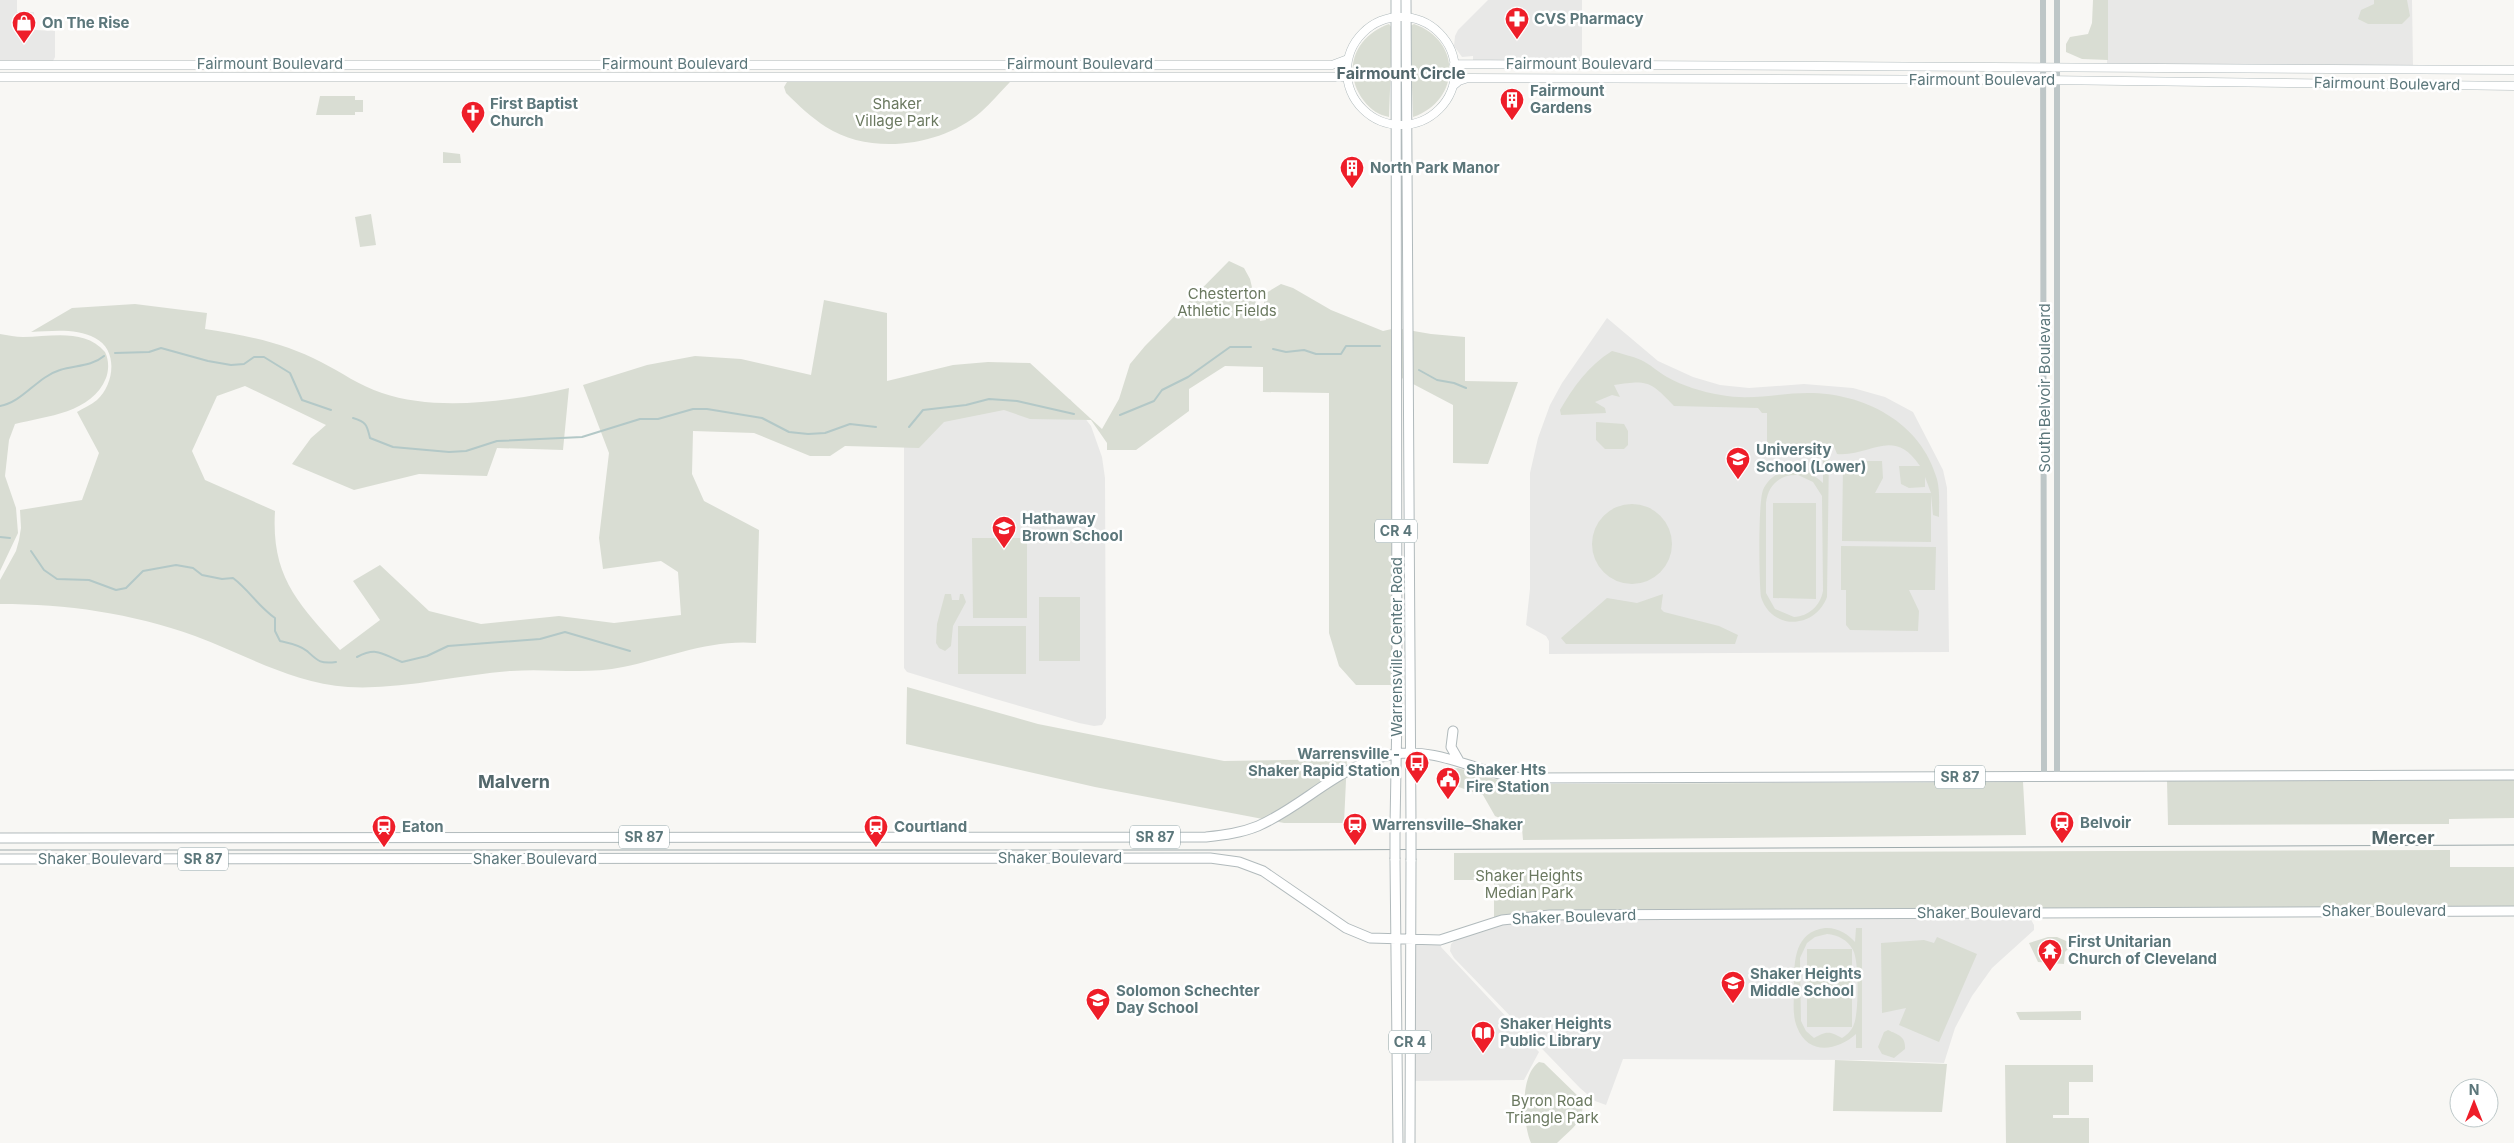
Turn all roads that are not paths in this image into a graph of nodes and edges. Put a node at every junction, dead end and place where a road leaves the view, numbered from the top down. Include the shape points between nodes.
1 (1396, 0) edge
2 (1406, 0) edge
3 (2044, 0) edge
4 (2057, 0) edge
5 (1406, 17) junction
6 (1396, 18) junction
7 (1348, 58) junction
8 (398, 64) junction
9 (1454, 64) junction
10 (0, 65) edge
11 (2044, 66) junction
12 (2055, 66) junction
13 (2330, 68) junction
14 (2514, 70) edge
15 (400, 76) junction
16 (0, 77) edge
17 (1347, 77) junction
18 (2043, 80) junction
19 (2056, 81) junction
20 (2329, 83) junction
21 (1453, 86) junction
22 (2514, 86) edge
23 (1395, 125) junction
24 (1407, 125) junction
25 (1453, 731) dead end
26 (2044, 750) junction
27 (2057, 750) junction
28 (1410, 753) junction
29 (1397, 754) junction
30 (1460, 761) junction
31 (2514, 774) edge
32 (2044, 776) junction
33 (2057, 776) junction
34 (0, 838) edge
35 (0, 859) edge
36 (2514, 911) edge
37 (1397, 940) junction
38 (1411, 940) junction
39 (1398, 1143) edge
40 (1410, 1143) edge

1 - 6 main road, Warrensville Center Road / CR 4
2 - 5 main road, Warrensville Center Road / CR 4
3 - 11 street, South Belvoir Boulevard
4 - 12 street, South Belvoir Boulevard
5 - 6 main road
5 - 9 main road via 1437,30 1449,46
5 - 24 main road, Warrensville Center Road / CR 4
6 - 7 main road via 1380,21 1366,30
6 - 23 main road, Warrensville Center Road / CR 4
7 - 8 main road, Fairmount Boulevard via 1332,65
7 - 17 main road
8 - 10 main road, Fairmount Boulevard
8 - 15 main road
9 - 11 main road, Fairmount Boulevard
9 - 21 main road
11 - 12 main road, Fairmount Boulevard
11 - 18 street, South Belvoir Boulevard
12 - 13 main road, Fairmount Boulevard
12 - 19 street, South Belvoir Boulevard
13 - 14 main road, Fairmount Boulevard
13 - 20 main road
15 - 16 main road, Fairmount Boulevard
15 - 17 main road, Fairmount Boulevard
17 - 23 main road via 1353,96 1363,110 1380,121
18 - 19 main road, Fairmount Boulevard
18 - 21 main road, Fairmount Boulevard via 1468,78
18 - 26 street, South Belvoir Boulevard
19 - 20 main road, Fairmount Boulevard
19 - 27 street, South Belvoir Boulevard
20 - 22 main road, Fairmount Boulevard
21 - 24 main road via 1439,110 1426,119
23 - 24 main road
23 - 29 main road, Warrensville Center Road / CR 4
24 - 28 main road, Warrensville Center Road / CR 4
25 - 30 main road via 1451,748
26 - 27 street via 2050,755
26 - 32 street, South Belvoir Boulevard
27 - 33 street, South Belvoir Boulevard
28 - 29 main road, Shaker Boulevard / SR 87
28 - 30 main road, Shaker Boulevard / SR 87
28 - 38 main road, Warrensville Center Road / CR 4, bridge
29 - 34 main road, Shaker Boulevard / SR 87 via 1351,768 1258,826 1237,833 1206,836
29 - 37 main road, Warrensville Center Road / CR 4, bridge
30 - 32 main road, Shaker Boulevard / SR 87 via 1498,774 1524,778
31 - 33 main road, Shaker Boulevard / SR 87
32 - 33 main road, Shaker Boulevard / SR 87
35 - 37 main road, Shaker Boulevard / SR 87 via 1224,859 1247,864 1270,875 1357,934
36 - 38 main road, Shaker Boulevard / SR 87 via 1550,914 1502,920 1440,940
37 - 38 main road, Shaker Boulevard / SR 87
37 - 39 main road, Warrensville Center Road / CR 4
38 - 40 main road, Warrensville Center Road / CR 4

